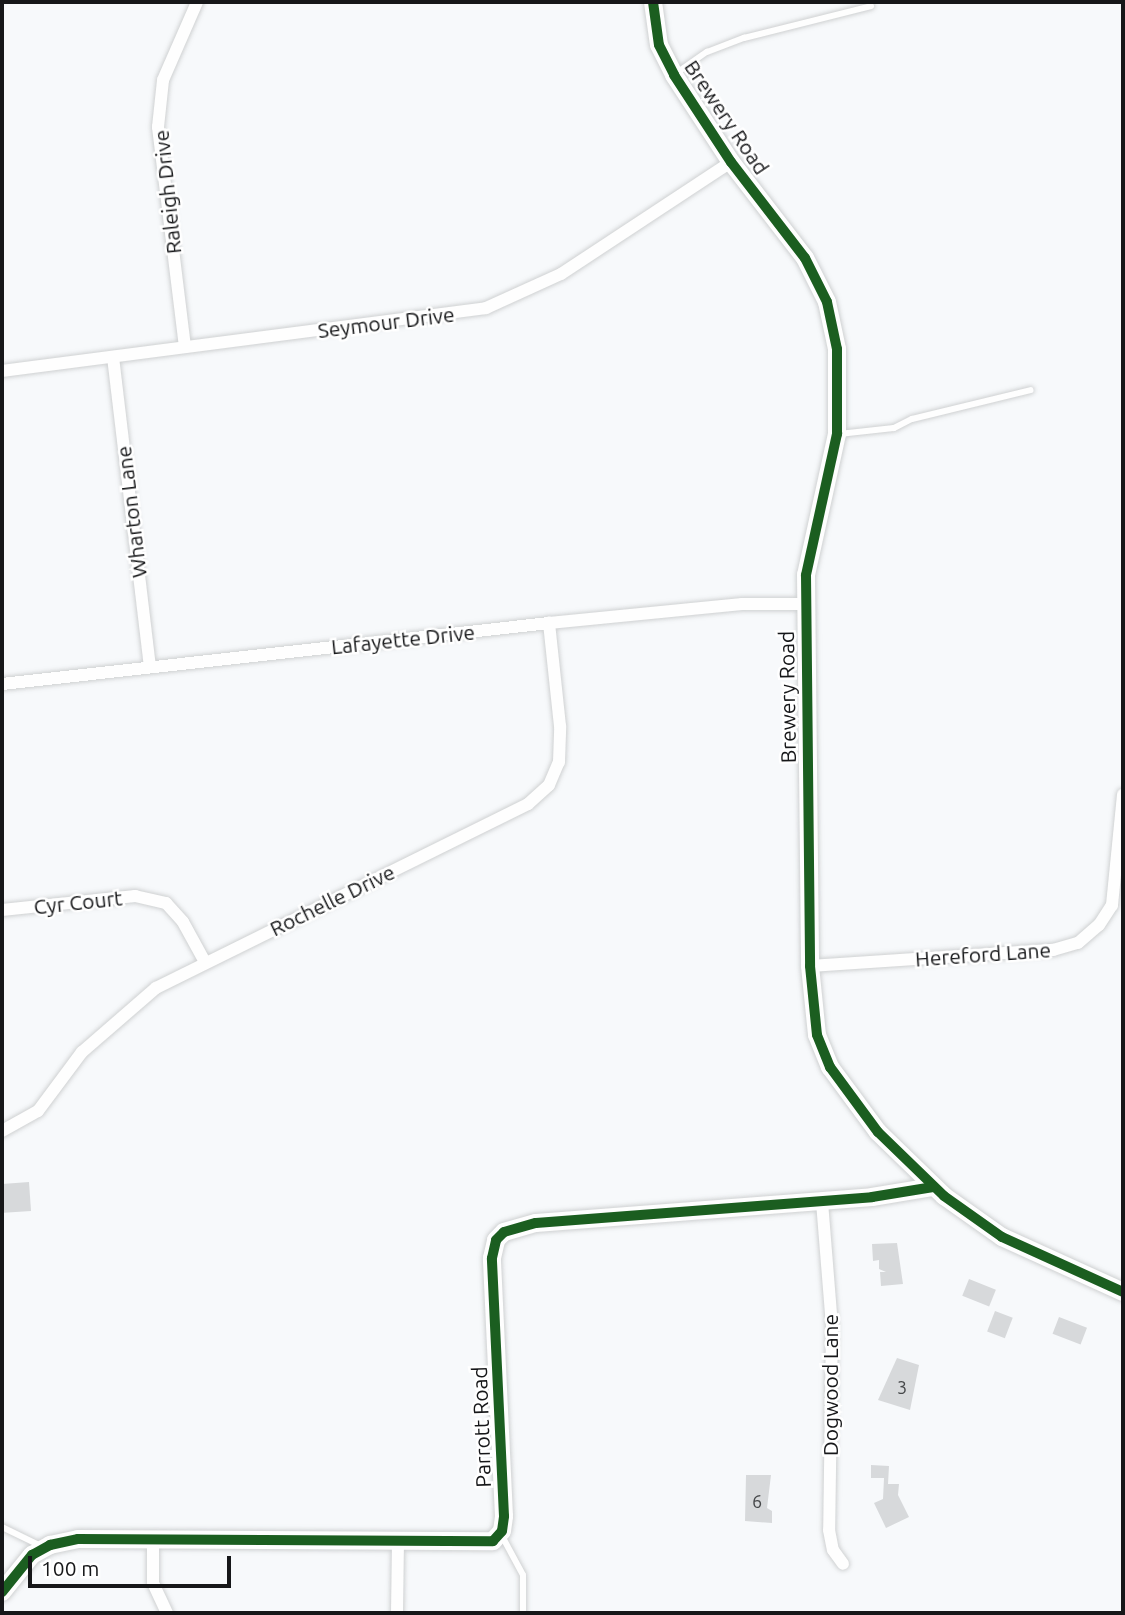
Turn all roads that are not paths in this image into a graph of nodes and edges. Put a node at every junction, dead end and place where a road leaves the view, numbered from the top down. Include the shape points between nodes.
1 (197, 2) edge
2 (653, 2) edge
3 (871, 6) dead end
4 (674, 75) junction
5 (731, 162) junction
6 (185, 347) junction
7 (113, 357) junction
8 (2, 371) edge
9 (1031, 390) dead end
10 (837, 433) junction
11 (806, 604) junction
12 (549, 623) junction
13 (150, 667) junction
14 (2, 684) edge
15 (1123, 795) edge
16 (2, 909) edge
17 (205, 962) junction
18 (810, 966) junction
19 (2, 1131) edge
20 (933, 1187) junction
21 (822, 1202) junction
22 (1123, 1292) edge
23 (2, 1527) edge
24 (501, 1534) junction
25 (153, 1539) junction
26 (398, 1541) junction
27 (44, 1548) junction
28 (843, 1564) dead end
29 (2, 1592) edge
30 (167, 1613) edge
31 (397, 1613) edge
32 (523, 1613) edge

1 - 6 street, Raleigh Drive via 163,80 158,127
2 - 4 street, Brewery Road via 659,45
3 - 4 lane via 744,38 707,52
4 - 5 street, Brewery Road
5 - 6 street, Seymour Drive via 561,274 486,308
5 - 10 street, Brewery Road via 805,258 827,302 837,349
6 - 7 street, Seymour Drive
7 - 8 street, Seymour Drive
7 - 13 street, Wharton Lane
9 - 10 lane via 912,419 894,428
10 - 11 street, Brewery Road via 810,553
11 - 12 street, Lafayette Drive via 742,604
11 - 18 street, Brewery Road
12 - 13 street, Lafayette Drive
12 - 17 street, Rochelle Drive via 560,726 559,762 549,785 528,804
13 - 14 street, Lafayette Drive
15 - 18 street, Hereford Lane via 1112,905 1099,925 1078,943 1053,950
16 - 17 street, Cyr Court via 135,896 166,903 183,922
17 - 19 street, Rochelle Drive via 156,988 117,1017 82,1052 38,1111
18 - 20 street, Brewery Road via 817,1035 830,1067 878,1132
20 - 21 street, Parrott Road
20 - 22 street, Brewery Road via 1002,1237
21 - 24 street, Parrott Road via 536,1223 499,1236 492,1263 504,1506
21 - 28 street, Dogwood Lane via 832,1339 829,1530 833,1550
23 - 27 lane
24 - 26 street via 482,1544
24 - 32 lane via 523,1575
25 - 26 street
25 - 27 street via 78,1539
25 - 30 street via 153,1583
26 - 31 street
27 - 29 street via 16,1570

